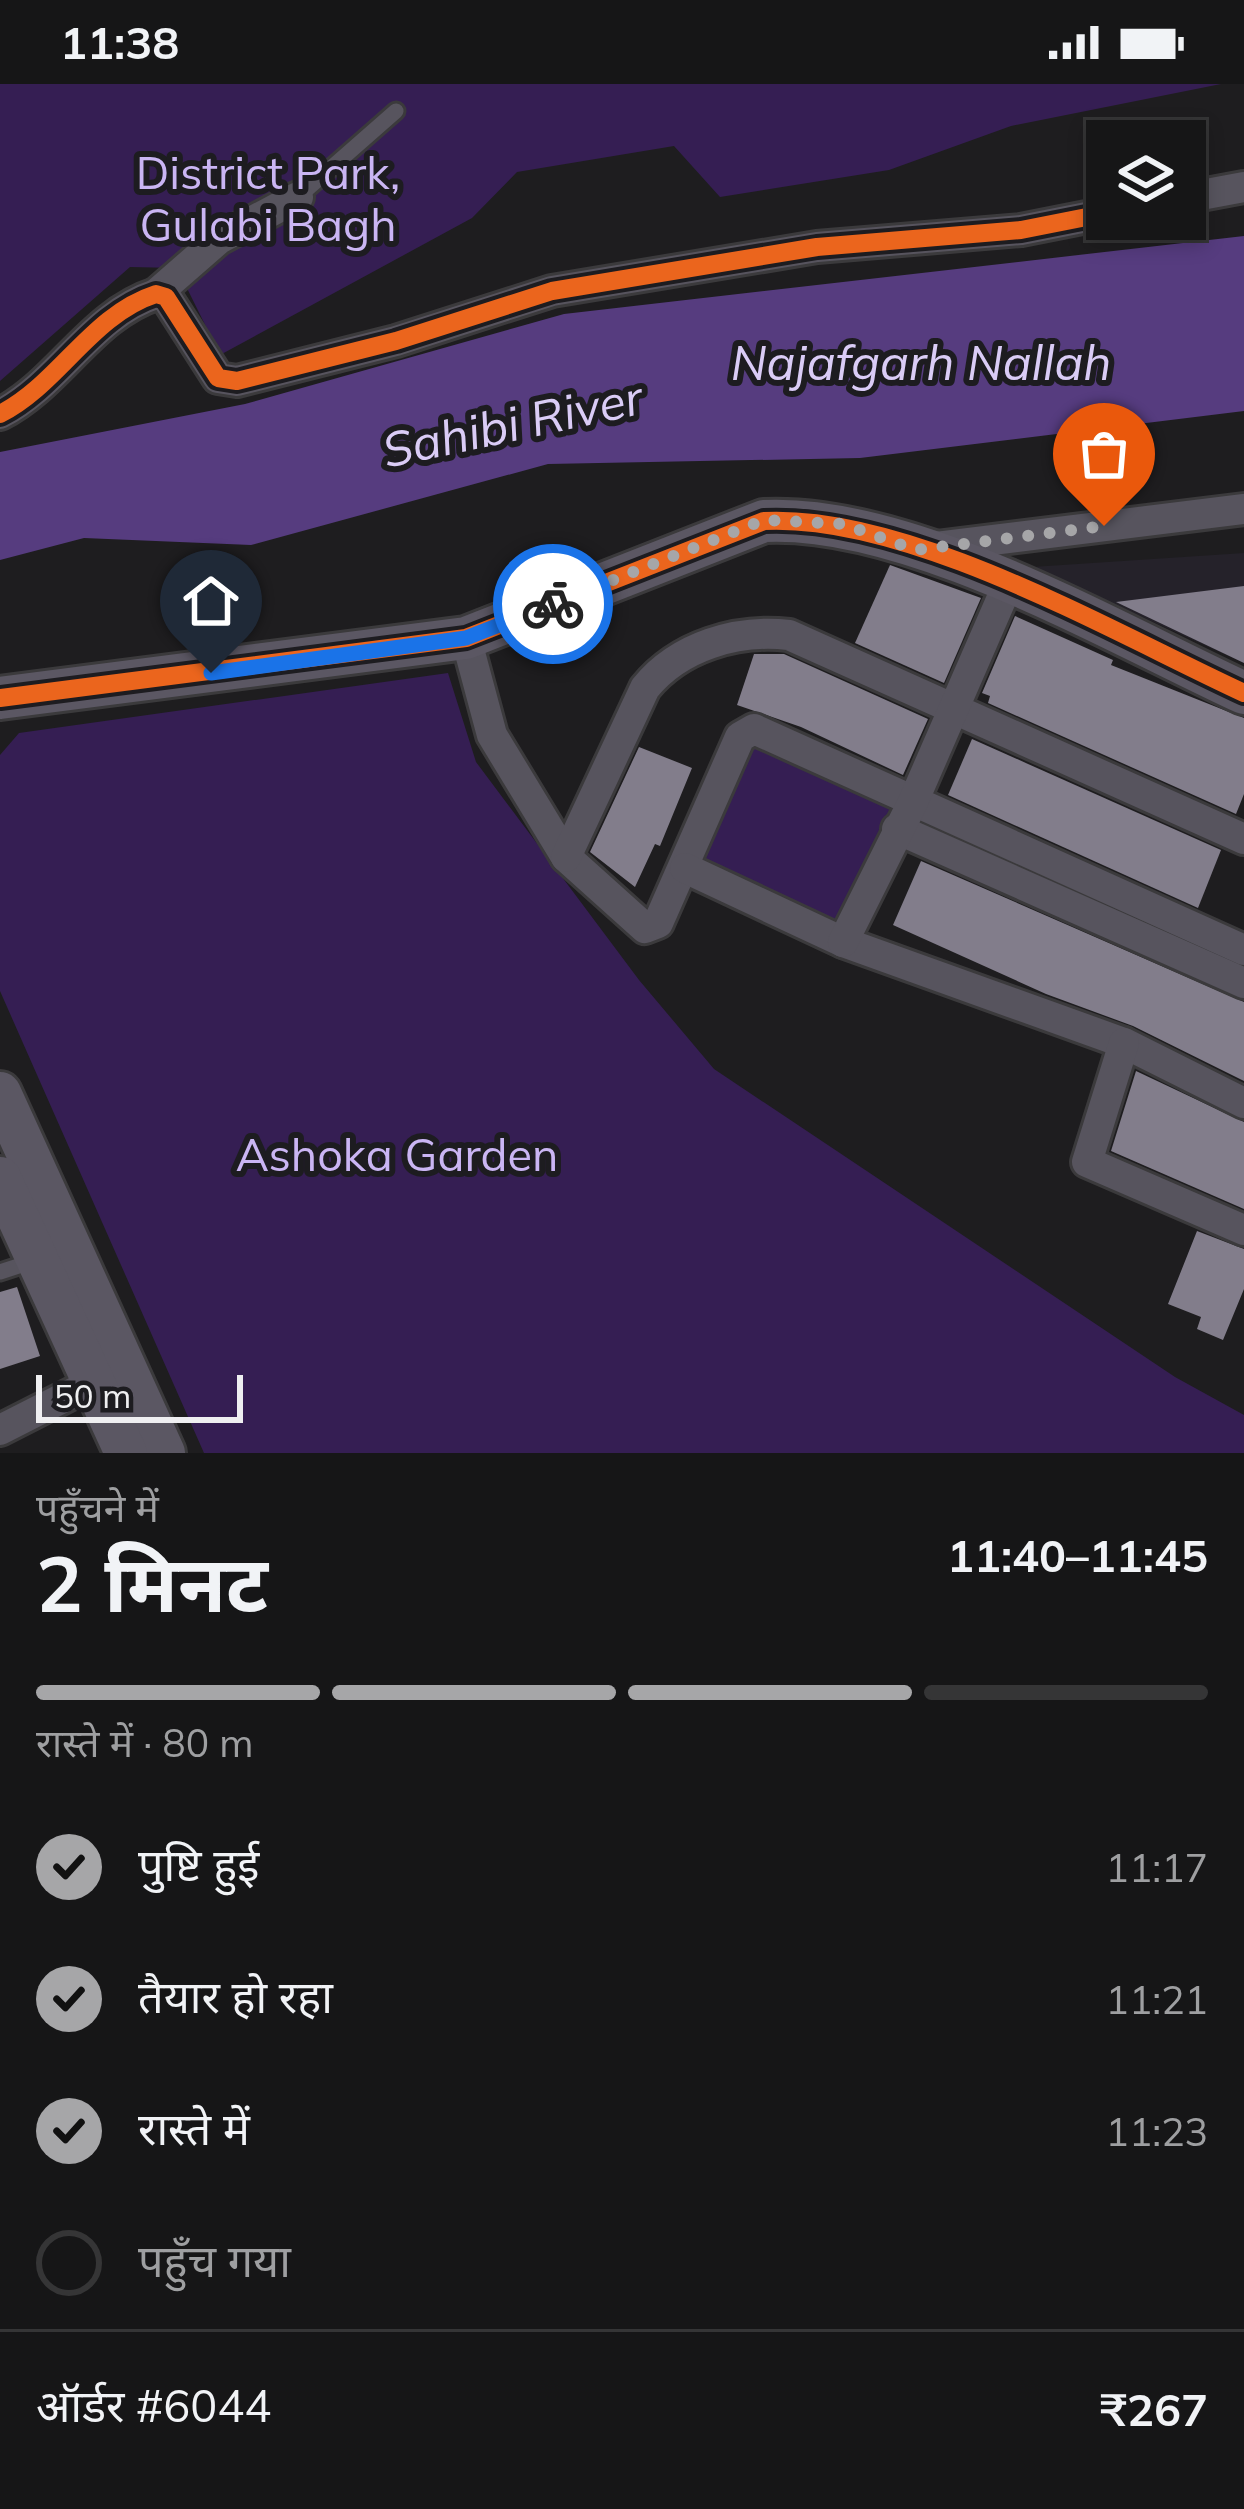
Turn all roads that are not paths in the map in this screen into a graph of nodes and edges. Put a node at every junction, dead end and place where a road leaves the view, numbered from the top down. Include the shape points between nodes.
1 (396, 111) dead end
2 (1244, 188) edge
3 (1206, 194) edge
4 (298, 197) joint
5 (1086, 217) edge
6 (161, 296) junction
7 (0, 413) edge
8 (1244, 509) edge
9 (916, 550) junction
10 (1008, 584) junction
11 (466, 638) junction
12 (1244, 693) edge
13 (0, 698) edge
14 (949, 708) junction
15 (913, 802) junction
16 (897, 829) junction
17 (1244, 838) edge
18 (566, 857) junction
19 (685, 868) junction
20 (843, 942) junction
21 (1244, 950) edge
22 (1244, 983) edge
23 (1124, 1043) junction
24 (0, 1093) edge
25 (1244, 1103) edge
26 (0, 1178) edge
27 (1244, 1230) edge
28 (19, 1266) edge
29 (109, 1375) junction
30 (0, 1430) edge
31 (126, 1453) edge
32 (164, 1453) edge

1 - 4 lane
2 - 3 street
4 - 6 street via 220,239
5 - 6 street via 818,247 552,291 237,382 218,378
6 - 7 street via 104,324
8 - 9 street
9 - 10 street
9 - 11 street via 843,524 764,520
10 - 12 street
10 - 14 street
11 - 13 street
11 - 18 street via 492,735
14 - 15 street
14 - 17 street
14 - 18 street via 789,635 751,630 718,640 662,668 645,688
15 - 16 street
15 - 19 street via 747,730
15 - 21 street
16 - 20 street
16 - 22 street
18 - 19 street via 645,928 658,923
19 - 20 street
20 - 23 street
23 - 25 street
23 - 27 street via 1088,1162
24 - 29 street
26 - 28 street
28 - 29 street
29 - 30 street
29 - 31 street
29 - 32 street

